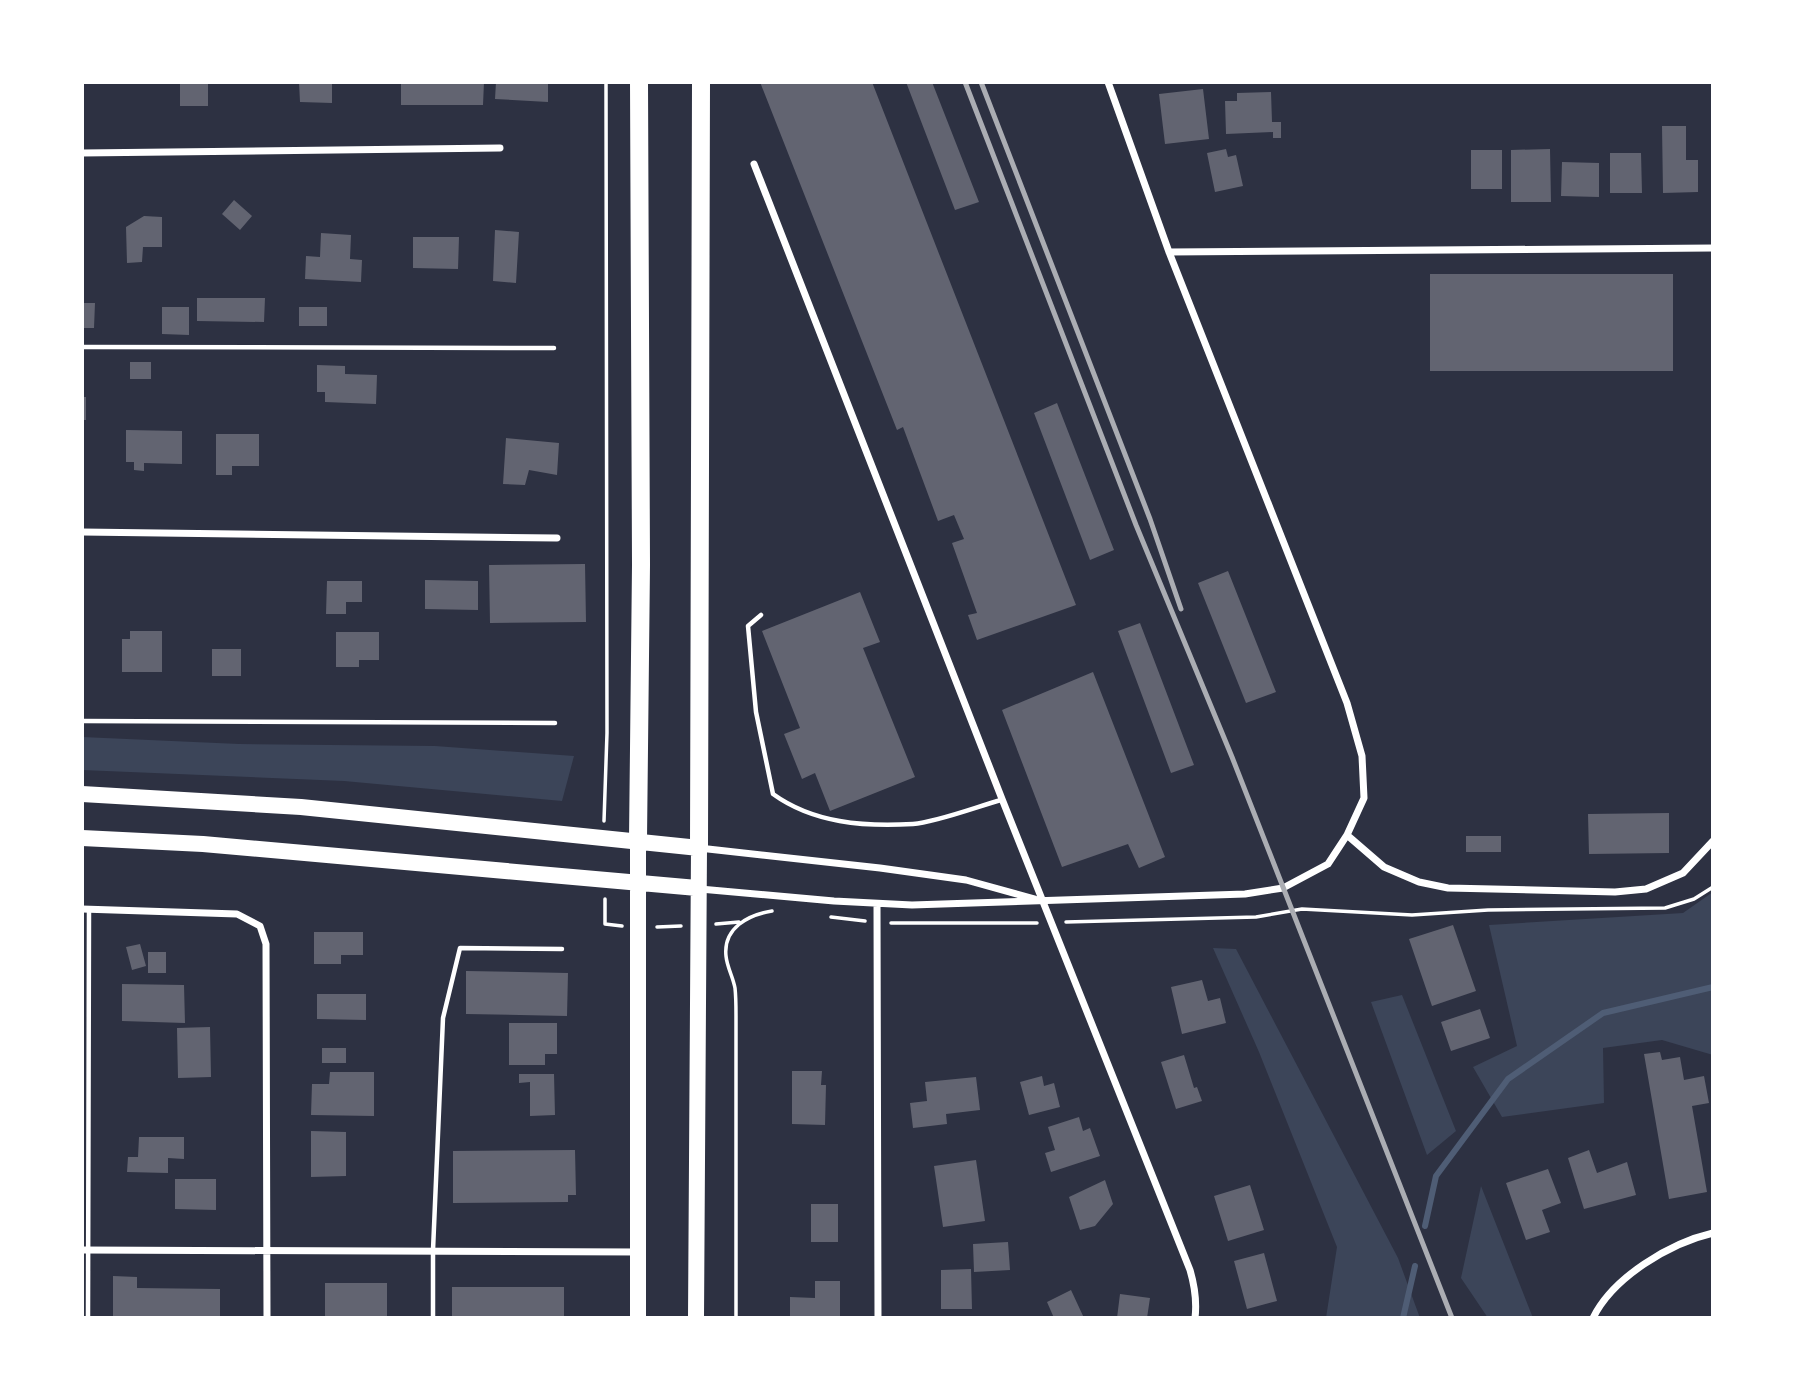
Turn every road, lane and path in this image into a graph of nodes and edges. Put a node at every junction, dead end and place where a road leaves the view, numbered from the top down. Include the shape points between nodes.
1 (606, 82) edge
2 (639, 82) edge
3 (701, 82) edge
4 (1108, 82) edge
5 (500, 148) dead end
6 (82, 153) edge
7 (754, 164) dead end
8 (1713, 248) edge
9 (1169, 252) junction
10 (82, 347) edge
11 (554, 348) dead end
12 (82, 532) edge
13 (557, 538) dead end
14 (761, 615) dead end
15 (82, 721) edge
16 (555, 723) dead end
17 (603, 789) dead end
18 (82, 794) edge
19 (1002, 799) junction
20 (1347, 835) junction
21 (82, 838) edge
22 (638, 840) junction
23 (1713, 841) edge
24 (699, 848) junction
25 (637, 884) junction
26 (1713, 887) edge
27 (698, 888) junction
28 (1043, 901) junction
29 (877, 905) junction
30 (86, 909) edge
31 (780, 911) dead end
32 (825, 916) dead end
33 (860, 921) dead end
34 (739, 922) junction
35 (1079, 922) dead end
36 (909, 923) dead end
37 (1031, 923) dead end
38 (606, 924) dead end
39 (697, 925) junction
40 (637, 928) junction
41 (562, 950) dead end
42 (1713, 1233) edge
43 (85, 1250) edge
44 (433, 1250) junction
45 (267, 1251) junction
46 (638, 1252) junction
47 (88, 1318) edge
48 (267, 1318) edge
49 (433, 1318) edge
50 (638, 1318) edge
51 (696, 1318) edge
52 (736, 1318) edge
53 (878, 1318) edge
54 (1195, 1318) edge
55 (1593, 1318) edge

1 - 17 path via 607,777
2 - 22 highway
3 - 24 highway
4 - 9 street
5 - 6 street
7 - 19 street
8 - 9 street
9 - 20 street via 1348,704 1362,756 1364,798
10 - 11 lane
12 - 13 street
14 - 19 lane via 748,626 755,712 773,794 791,807 843,823 915,824
15 - 16 lane
18 - 22 main road via 301,807
19 - 28 street
20 - 23 street via 1384,867 1419,882 1448,888 1615,892 1646,889 1683,873
20 - 28 street via 1328,864 1283,888 1245,894
21 - 25 main road via 203,844
22 - 24 main road
22 - 25 main road
24 - 27 main road
24 - 28 street via 966,880
25 - 27 main road
25 - 40 main road
26 - 35 path via 1665,908 1412,915 1302,909 1256,917
27 - 29 street
27 - 39 main road
28 - 29 street
28 - 54 street via 1190,1270
29 - 53 street
30 - 43 lane
30 - 45 street via 237,914 260,926 265,944
31 - 34 path via 753,914
32 - 33 path
34 - 39 path
34 - 52 path via 726,944 736,1016
36 - 37 path
38 - 40 path
39 - 40 path
39 - 51 main road
40 - 46 main road
41 - 44 lane via 460,948 443,1018
42 - 55 street via 1660,1253 1620,1284
43 - 45 street
43 - 47 lane
44 - 45 street
44 - 46 street
44 - 49 lane
45 - 48 street
46 - 50 main road

